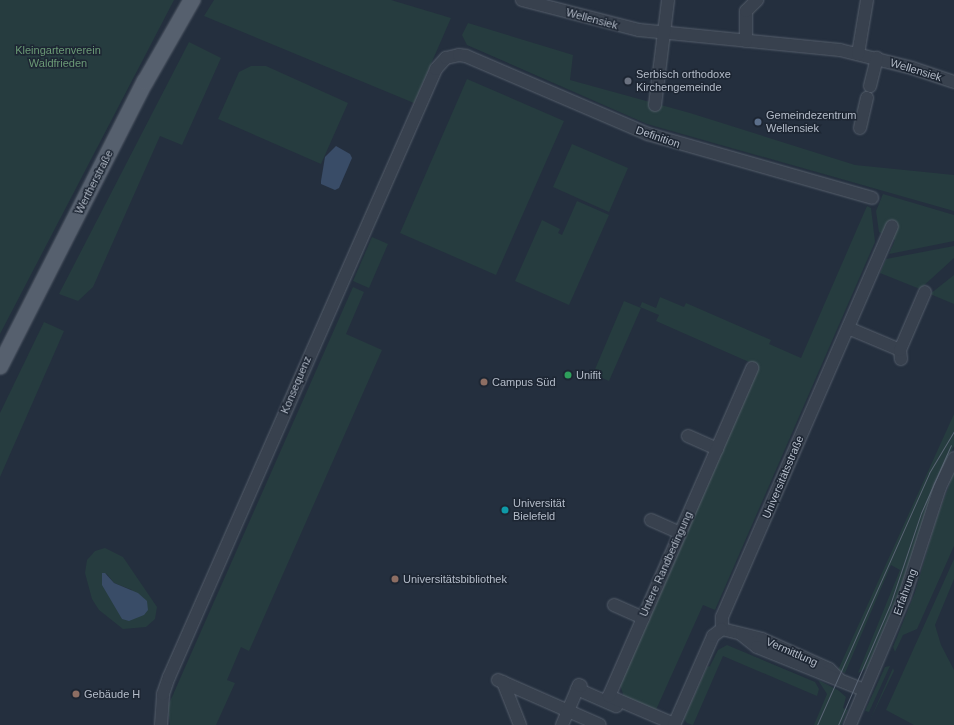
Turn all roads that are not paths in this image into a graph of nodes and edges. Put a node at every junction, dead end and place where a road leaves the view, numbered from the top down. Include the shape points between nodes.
1 (192, 0) edge
2 (522, 0) edge
3 (668, 0) edge
4 (757, 0) edge
5 (867, 0) edge
6 (664, 33) junction
7 (746, 40) junction
8 (858, 54) junction
9 (452, 56) joint
10 (878, 58) junction
11 (954, 82) edge
12 (655, 105) dead end
13 (860, 128) dead end
14 (872, 198) dead end
15 (892, 226) dead end
16 (925, 292) dead end
17 (848, 328) junction
18 (0, 366) edge
19 (752, 368) dead end
20 (688, 436) dead end
21 (717, 449) junction
22 (954, 458) edge
23 (651, 520) dead end
24 (680, 533) junction
25 (614, 605) dead end
26 (643, 618) junction
27 (722, 629) junction
28 (864, 690) junction
29 (596, 692) dead end
30 (609, 696) junction
31 (568, 711) junction
32 (656, 724) dead end
33 (161, 725) edge
34 (520, 725) edge
35 (562, 725) edge
36 (600, 725) edge
37 (674, 725) edge
38 (850, 725) edge

1 - 18 main road, Wertherstraße via 145,82
2 - 6 street, Wellensiek via 618,26
3 - 6 street
4 - 7 street via 746,11
5 - 8 street
6 - 7 street, Wellensiek
6 - 12 street
7 - 8 street, Wellensiek via 828,48
8 - 10 street, Wellensiek
9 - 14 street, Definition via 466,56 648,134
9 - 33 street, Konsequenz via 436,69 169,677 163,694
10 - 11 street, Wellensiek
10 - 13 street, Wellensiek
15 - 17 street, Universitätsstraße
16 - 17 street via 900,355
17 - 27 street, Universitätsstraße via 722,617
19 - 21 street, Untere Randbedingung
20 - 21 street
21 - 24 street, Untere Randbedingung
22 - 28 street, Erfahrung via 940,487 904,598
23 - 24 street
24 - 26 street, Untere Randbedingung
25 - 26 street
26 - 30 street, Untere Randbedingung
27 - 28 street, Vermittlung via 742,635 757,647 826,677 838,678
27 - 37 street via 713,636
28 - 38 street, Erfahrung
29 - 30 street
30 - 37 street
31 - 32 street via 579,687
31 - 34 street via 500,681
31 - 35 street
31 - 36 street

